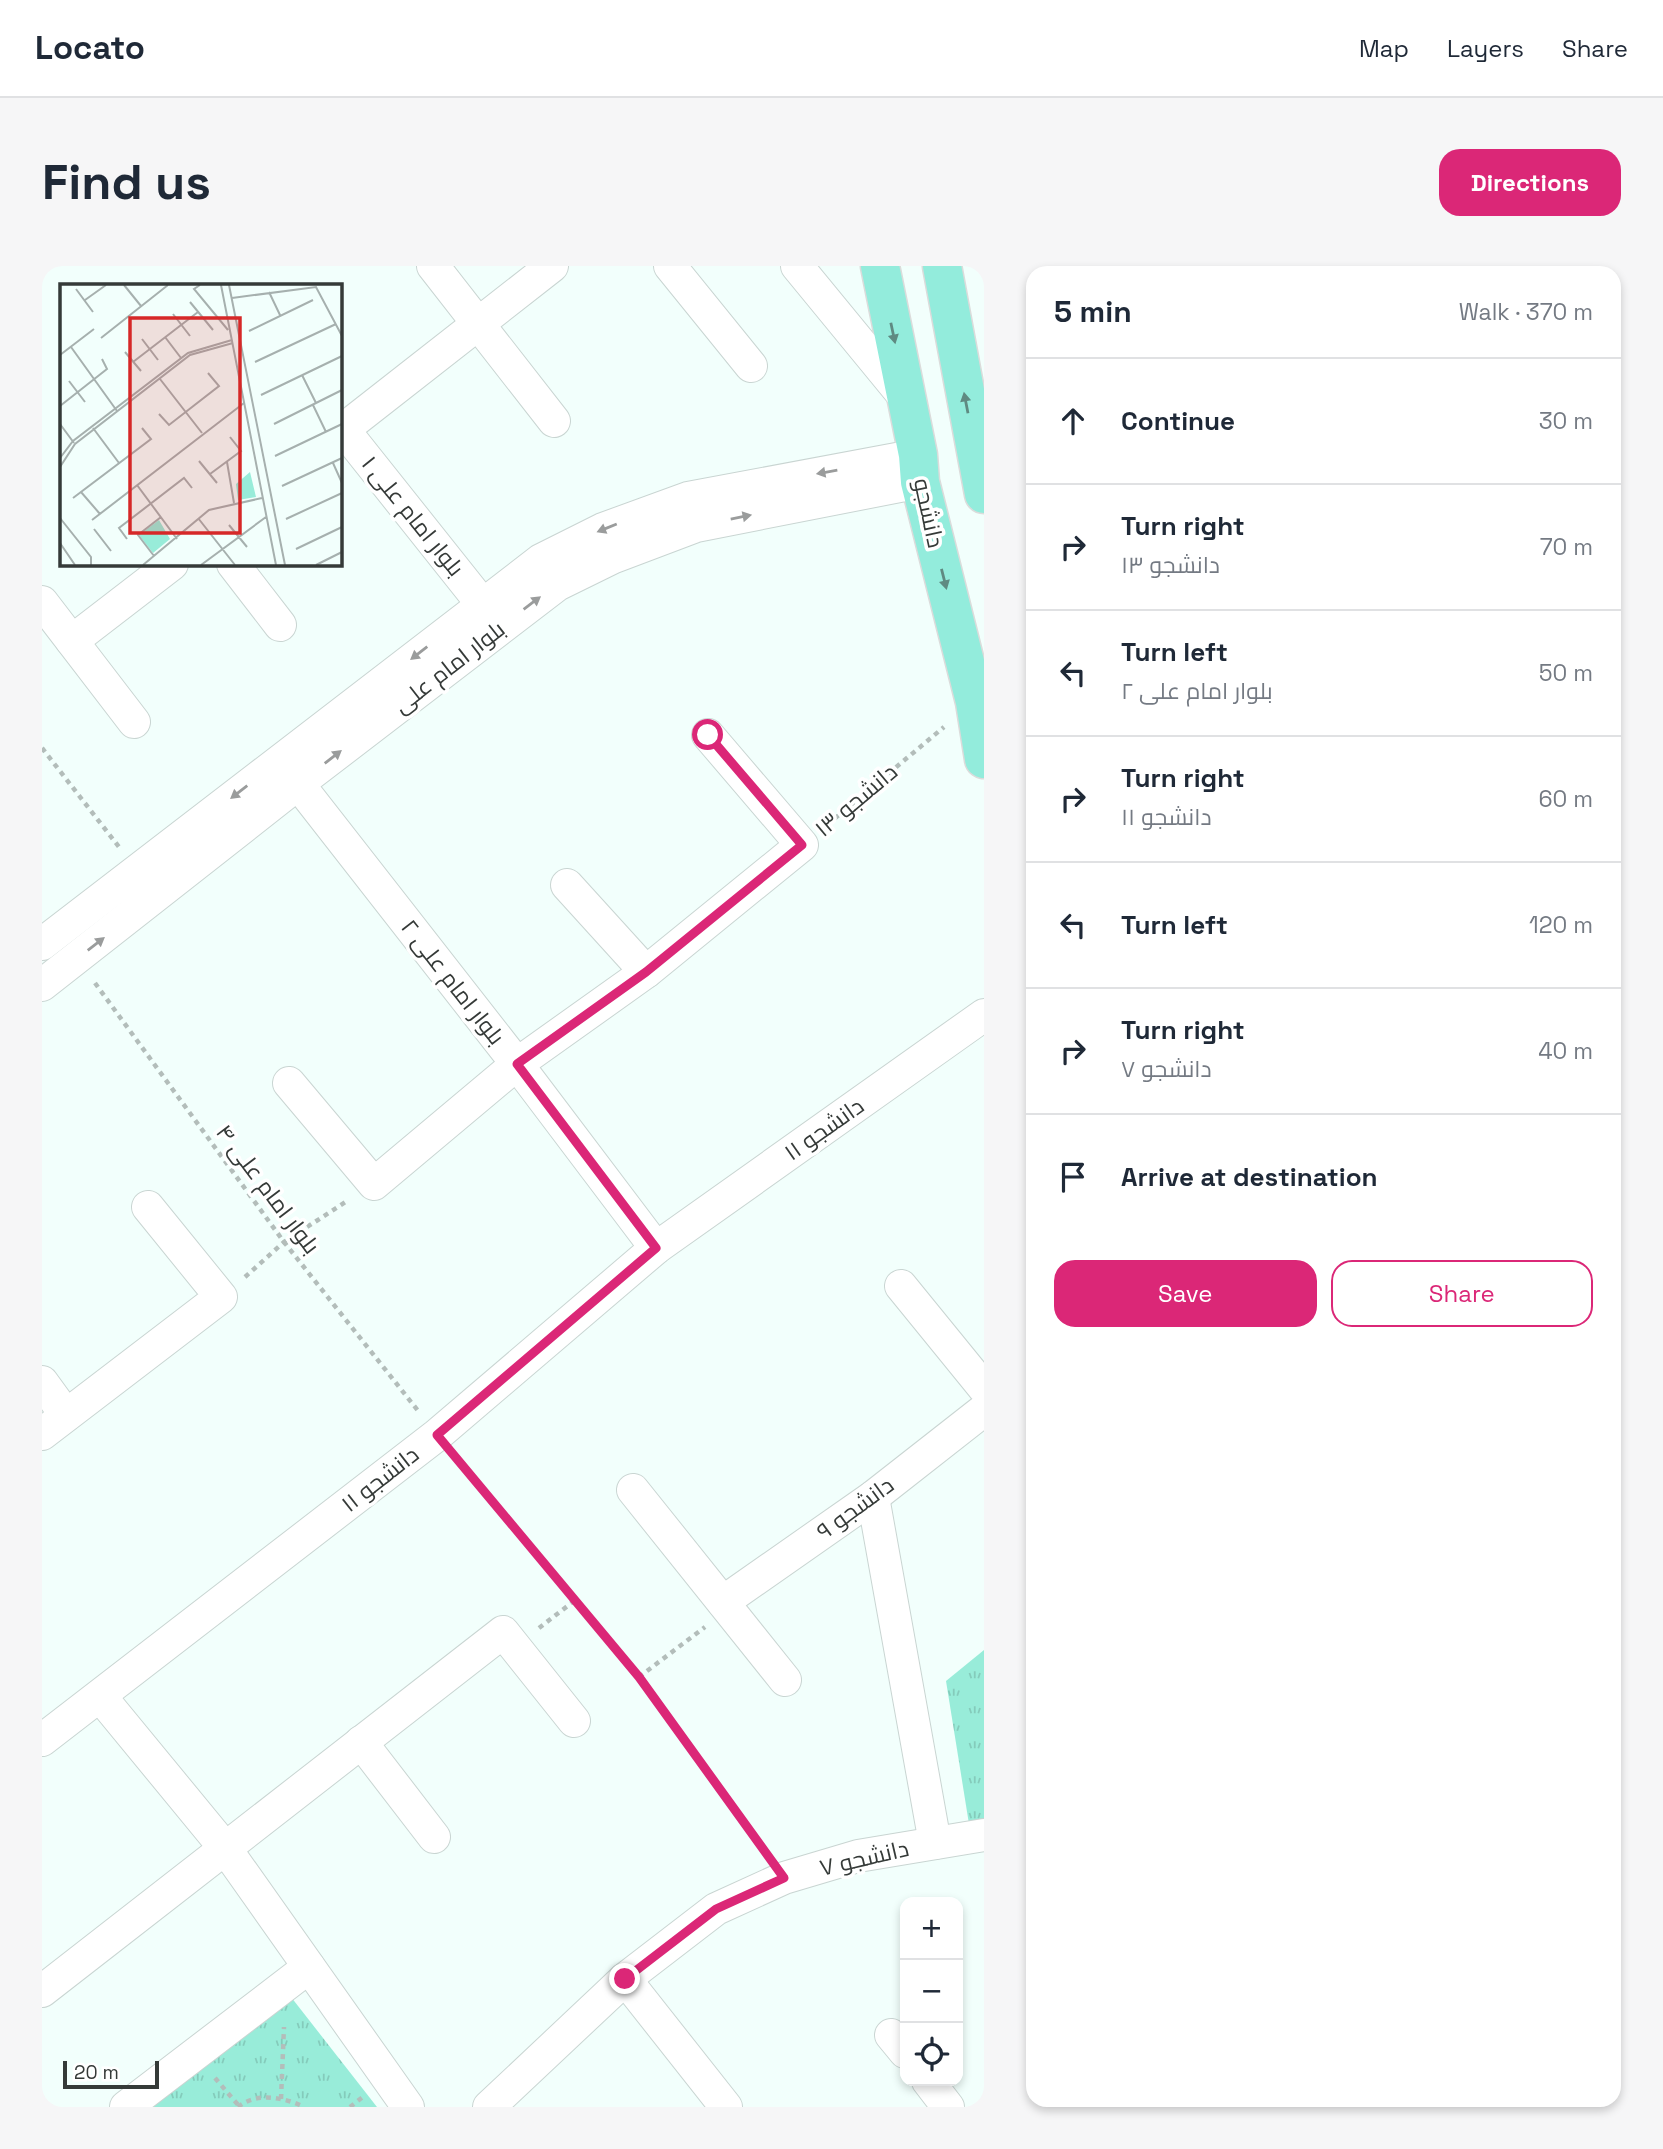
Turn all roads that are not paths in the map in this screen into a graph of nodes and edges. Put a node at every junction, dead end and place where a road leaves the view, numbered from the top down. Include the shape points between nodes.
1 (433, 266) edge
2 (552, 266) edge
3 (670, 266) edge
4 (797, 266) edge
5 (880, 266) edge
6 (942, 266) edge
7 (478, 324) junction
8 (751, 366) dead end
9 (907, 400) junction
10 (554, 421) dead end
11 (341, 431) edge
12 (919, 469) junction
13 (984, 494) edge
14 (171, 565) edge
15 (234, 565) edge
16 (42, 602) edge
17 (492, 615) junction
18 (280, 625) dead end
19 (72, 641) junction
20 (134, 722) dead end
21 (708, 735) dead end
22 (984, 759) edge
23 (289, 772) junction
24 (567, 885) dead end
25 (42, 944) edge
26 (646, 972) junction
27 (42, 985) edge
28 (984, 1015) edge
29 (517, 1064) junction
30 (289, 1083) dead end
31 (148, 1207) dead end
32 (656, 1248) junction
33 (901, 1286) dead end
34 (42, 1382) edge
35 (984, 1388) edge
36 (984, 1410) edge
37 (54, 1424) edge
38 (632, 1490) dead end
39 (873, 1497) junction
40 (726, 1606) junction
41 (786, 1680) dead end
42 (100, 1696) junction
43 (574, 1721) dead end
44 (42, 1740) edge
45 (361, 1742) junction
46 (984, 1835) edge
47 (434, 1838) dead end
48 (935, 1843) junction
49 (225, 1848) junction
50 (297, 1976) junction
51 (625, 1979) junction
52 (42, 1991) edge
53 (932, 2086) edge
54 (126, 2107) edge
55 (408, 2107) edge
56 (489, 2107) edge
57 (726, 2107) edge
58 (948, 2107) edge

1 - 7 street
2 - 7 street
3 - 8 street
4 - 9 street
5 -> 9 main road, دانشجو
13 -> 6 main road
7 - 10 street
7 - 11 street
9 - 12 main road, دانشجو
11 - 17 street, بلوار امام علی ۱
12 - 17 street, بلوار امام علی via 688,498 603,529 541,560
12 -> 22 main road, دانشجو via 975,702
14 - 19 street
15 - 18 street
16 - 19 street
17 - 23 street, بلوار امام علی
19 - 20 street
21 - 26 street, دانشجو ۱۳ via 802,845
23 -> 25 street, بلوار امام علی via 137,870
27 -> 23 street, بلوار امام علی
23 - 29 street, بلوار امام علی ۲
24 - 26 street
26 - 29 street, دانشجو ۱۳
28 - 32 street, دانشجو ۱۱
29 - 30 street, دانشجو ۱۳ via 374,1184
29 - 32 street, بلوار امام علی ۲
31 - 37 street via 221,1297
32 - 42 street, دانشجو ۱۱ via 437,1435
33 - 35 street
34 - 37 street
36 - 39 street, دانشجو ۹
38 - 40 street
39 - 40 street, دانشجو ۹
39 - 48 street
40 - 41 street
42 - 44 street, دانشجو ۱۱
42 - 49 street
43 - 45 street via 503,1632
45 - 47 street
45 - 49 street
46 - 48 street, دانشجو ۷
48 - 51 street, دانشجو ۷ via 858,1856 784,1878 716,1909
49 - 50 street
49 - 52 street
50 - 54 street
50 - 55 street
51 - 56 street, دانشجو ۷
51 - 57 street
53 - 58 street

